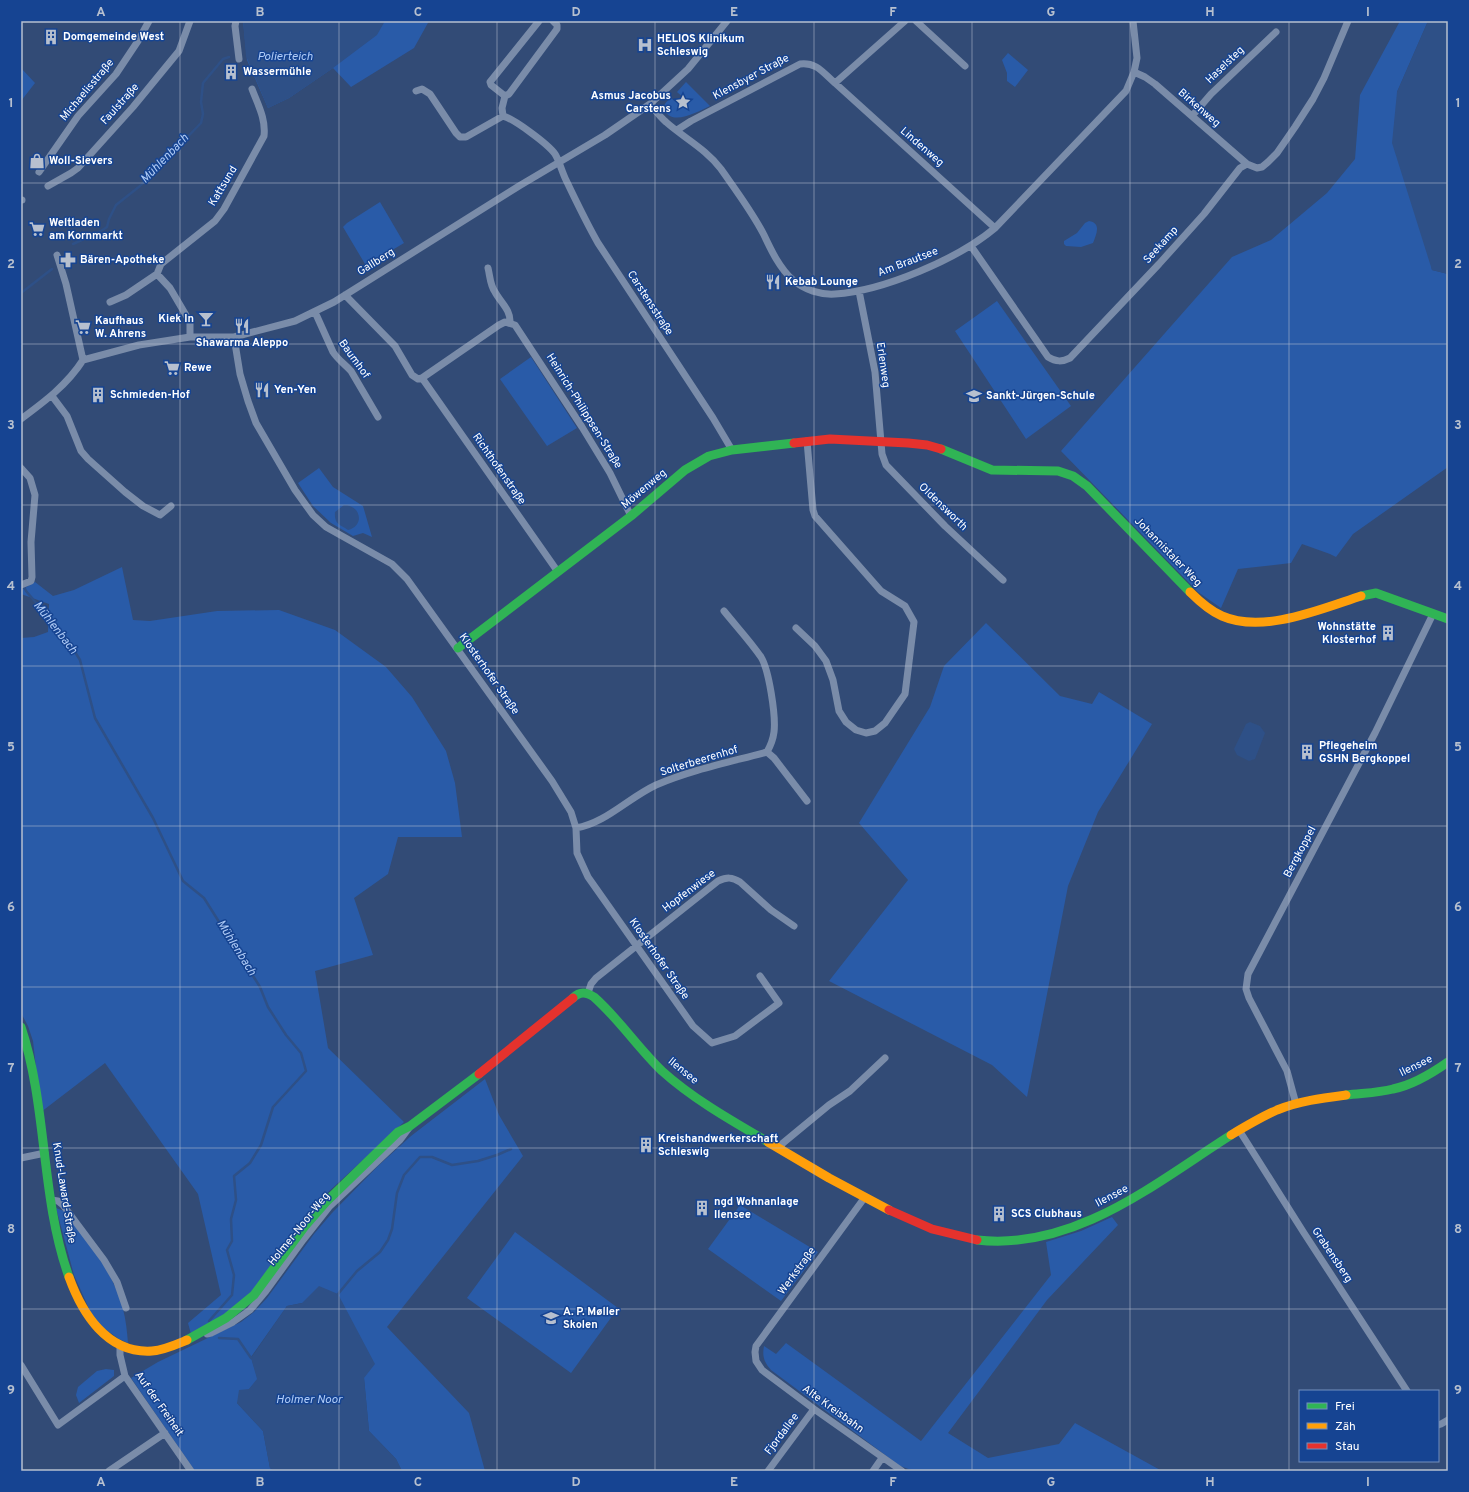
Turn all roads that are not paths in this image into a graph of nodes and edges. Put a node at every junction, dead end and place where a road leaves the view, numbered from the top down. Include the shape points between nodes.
1 (149, 21) edge
2 (190, 21) edge
3 (236, 21) edge
4 (539, 21) edge
5 (553, 21) edge
6 (727, 21) edge
7 (905, 21) edge
8 (916, 21) edge
9 (1133, 21) edge
10 (1348, 21) edge
11 (1276, 32) dead end
12 (239, 59) dead end
13 (965, 66) dead end
14 (1134, 72) junction
15 (835, 83) junction
16 (252, 89) dead end
17 (416, 91) dead end
18 (505, 96) junction
19 (650, 104) junction
20 (502, 116) junction
21 (1192, 116) junction
22 (677, 130) junction
23 (558, 163) junction
24 (1248, 164) junction
25 (39, 172) dead end
26 (48, 186) dead end
27 (995, 228) junction
28 (971, 246) junction
29 (57, 255) dead end
30 (488, 268) dead end
31 (157, 274) junction
32 (859, 291) junction
33 (345, 295) junction
34 (110, 302) dead end
35 (315, 312) junction
36 (510, 323) junction
37 (190, 336) junction
38 (234, 337) junction
39 (83, 360) junction
40 (422, 378) junction
41 (52, 396) junction
42 (378, 417) dead end
43 (21, 419) edge
44 (807, 441) junction
45 (880, 442) junction
46 (732, 450) junction
47 (21, 468) edge
48 (171, 506) dead end
49 (631, 516) junction
50 (558, 572) junction
51 (1003, 580) dead end
52 (24, 584) edge
53 (724, 611) dead end
54 (1433, 614) junction
55 (1448, 619) edge
56 (796, 628) dead end
57 (458, 648) junction
58 (767, 752) junction
59 (807, 801) dead end
60 (576, 828) junction
61 (794, 926) dead end
62 (636, 946) junction
63 (760, 976) dead end
64 (588, 993) junction
65 (21, 1027) edge
66 (885, 1058) dead end
67 (1448, 1062) edge
68 (1296, 1104) junction
69 (1239, 1130) junction
70 (779, 1149) junction
71 (45, 1153) junction
72 (21, 1158) edge
73 (865, 1197) junction
74 (51, 1200) junction
75 (126, 1308) dead end
76 (120, 1345) junction
77 (756, 1361) joint
78 (21, 1365) edge
79 (125, 1376) junction
80 (1406, 1390) edge
81 (814, 1409) junction
82 (1448, 1420) edge
83 (1439, 1424) edge
84 (165, 1433) junction
85 (882, 1458) junction
86 (109, 1471) edge
87 (191, 1471) edge
88 (768, 1471) edge
89 (873, 1471) edge
90 (902, 1471) edge

1 - 25 street, Michaelisstraße via 116,74 78,116
2 - 26 street, Faulstraße via 178,51 133,107 78,168
3 - 12 street
4 - 18 street via 490,82 491,86
5 - 18 street via 557,29
6 - 19 street, Gallberg via 688,69
7 - 15 street
8 - 13 street
9 - 14 street, Am Brautsee via 1137,58
10 - 24 street via 1324,78 1295,127 1277,152 1262,167 1257,168
11 - 21 street, Haselsteg via 1211,94
14 - 21 street, Birkenweg via 1145,77
14 - 27 street, Am Brautsee via 1126,91
15 - 22 street, Klensbyer Straße via 814,65 800,64
15 - 27 street, Lindenweg
16 - 31 street, Kattsund via 265,126 264,136 256,152 215,221 161,264
17 - 20 street via 422,89 430,94 460,137 466,137
18 - 20 street
19 - 22 street, Am Brautsee
19 - 23 street, Gallberg
20 - 23 street, Carstensstraße via 516,122 543,142 555,154
21 - 24 street, Birkenweg
22 - 32 street, Am Brautsee via 705,151 720,168 746,206 774,255 793,280 809,290 834,294
23 - 33 street, Gallberg
23 - 46 street, Carstensstraße via 598,243
24 - 28 street, Seekamp via 1240,168 1204,214 1159,264 1070,358 1063,361 1054,361 1048,357
27 - 28 street, Am Brautsee
28 - 32 street, Am Brautsee via 906,277
29 - 39 street
30 - 36 street, Heinrich-Philippsen-Straße via 494,292 509,312
31 - 34 street, Kattsund via 126,295
31 - 37 street via 170,288 190,322
32 - 45 street, Erlenweg via 875,372
33 - 35 street, Gallberg
33 - 40 street via 395,346 412,375
35 - 38 street, Gallberg via 295,321
35 - 42 street, Baumhof via 333,352 351,371
36 - 40 street via 499,325
36 - 49 street, Heinrich-Philippsen-Straße via 520,330 582,426 610,473
37 - 38 street, Gallberg
37 - 39 street, Gallberg via 139,345
38 - 57 street, Klosterhofer Straße via 240,374 256,423 295,490 326,527 392,564 407,579
39 - 41 street
40 - 50 street, Richthofenstraße
41 - 43 street
41 - 48 street via 67,416 81,450 88,459 148,509 160,515
44 - 45 street, Möwenweg via 830,439
44 - 46 street, Möwenweg
44 - 56 street via 815,516 881,591 906,606 914,622 904,694 885,723 875,731 866,733 856,730 846,722 826,661
45 - 51 street, Oldensworth via 886,465 945,526
45 - 54 street, Johannistaler Weg via 927,445 992,470 1058,471 1073,476 1087,486 1195,597 1212,611 1223,616 1251,623 1270,622 1376,593
46 - 49 street, Möwenweg via 709,456 685,470
47 - 52 street via 30,478 35,495 31,542 32,577 31,581
49 - 50 street, Möwenweg
50 - 57 street, Möwenweg
53 - 58 street via 761,657 766,668 774,730 772,743
54 - 55 street, Johannistaler Weg
54 - 68 street, Bergkoppel via 1375,733 1248,974 1246,989 1249,998 1287,1070
57 - 60 street, Klosterhofer Straße via 552,781 571,812
58 - 59 street
58 - 60 street, Solterbeerenhof via 672,778 654,786 597,822
60 - 62 street, Klosterhofer Straße via 577,853 588,877
61 - 62 street, Hopfenwiese via 771,910 740,882 734,878 726,878 718,881
62 - 63 street, Klosterhofer Straße via 693,1026 712,1044 735,1036 779,1003
62 - 64 street via 592,981
64 - 70 street, Ilensee via 597,999 670,1077
64 - 76 street, Holmer-Noor-Weg via 581,992 576,995 478,1074 410,1126 398,1132 316,1212 253,1297 227,1318 199,1335 167,1349 134,1349
65 - 71 street, Knud-Laward-Straße via 32,1067
66 - 70 street via 850,1092 829,1105
67 - 68 street, Ilensee via 1432,1074 1392,1090
68 - 69 street, Ilensee
69 - 73 street, Ilensee via 1131,1200 1101,1216 1030,1240 1003,1243 950,1235 892,1212
69 - 80 street, Grabensberg
70 - 73 street, Ilensee
71 - 72 street
71 - 74 street, Knud-Laward-Straße
73 - 77 street, Werkstraße via 756,1346
74 - 75 street via 63,1205 104,1260 117,1282
74 - 76 street, Knud-Laward-Straße via 64,1262 77,1295 94,1325
76 - 79 street, Auf der Freiheit
77 - 81 street, Alte Kreisbahn via 762,1370
78 - 79 street via 58,1425
79 - 84 street, Auf der Freiheit
81 - 85 street, Alte Kreisbahn
81 - 88 street, Fjordallee
82 - 83 street
84 - 86 street
84 - 87 street, Auf der Freiheit
85 - 89 street
85 - 90 street, Alte Kreisbahn

